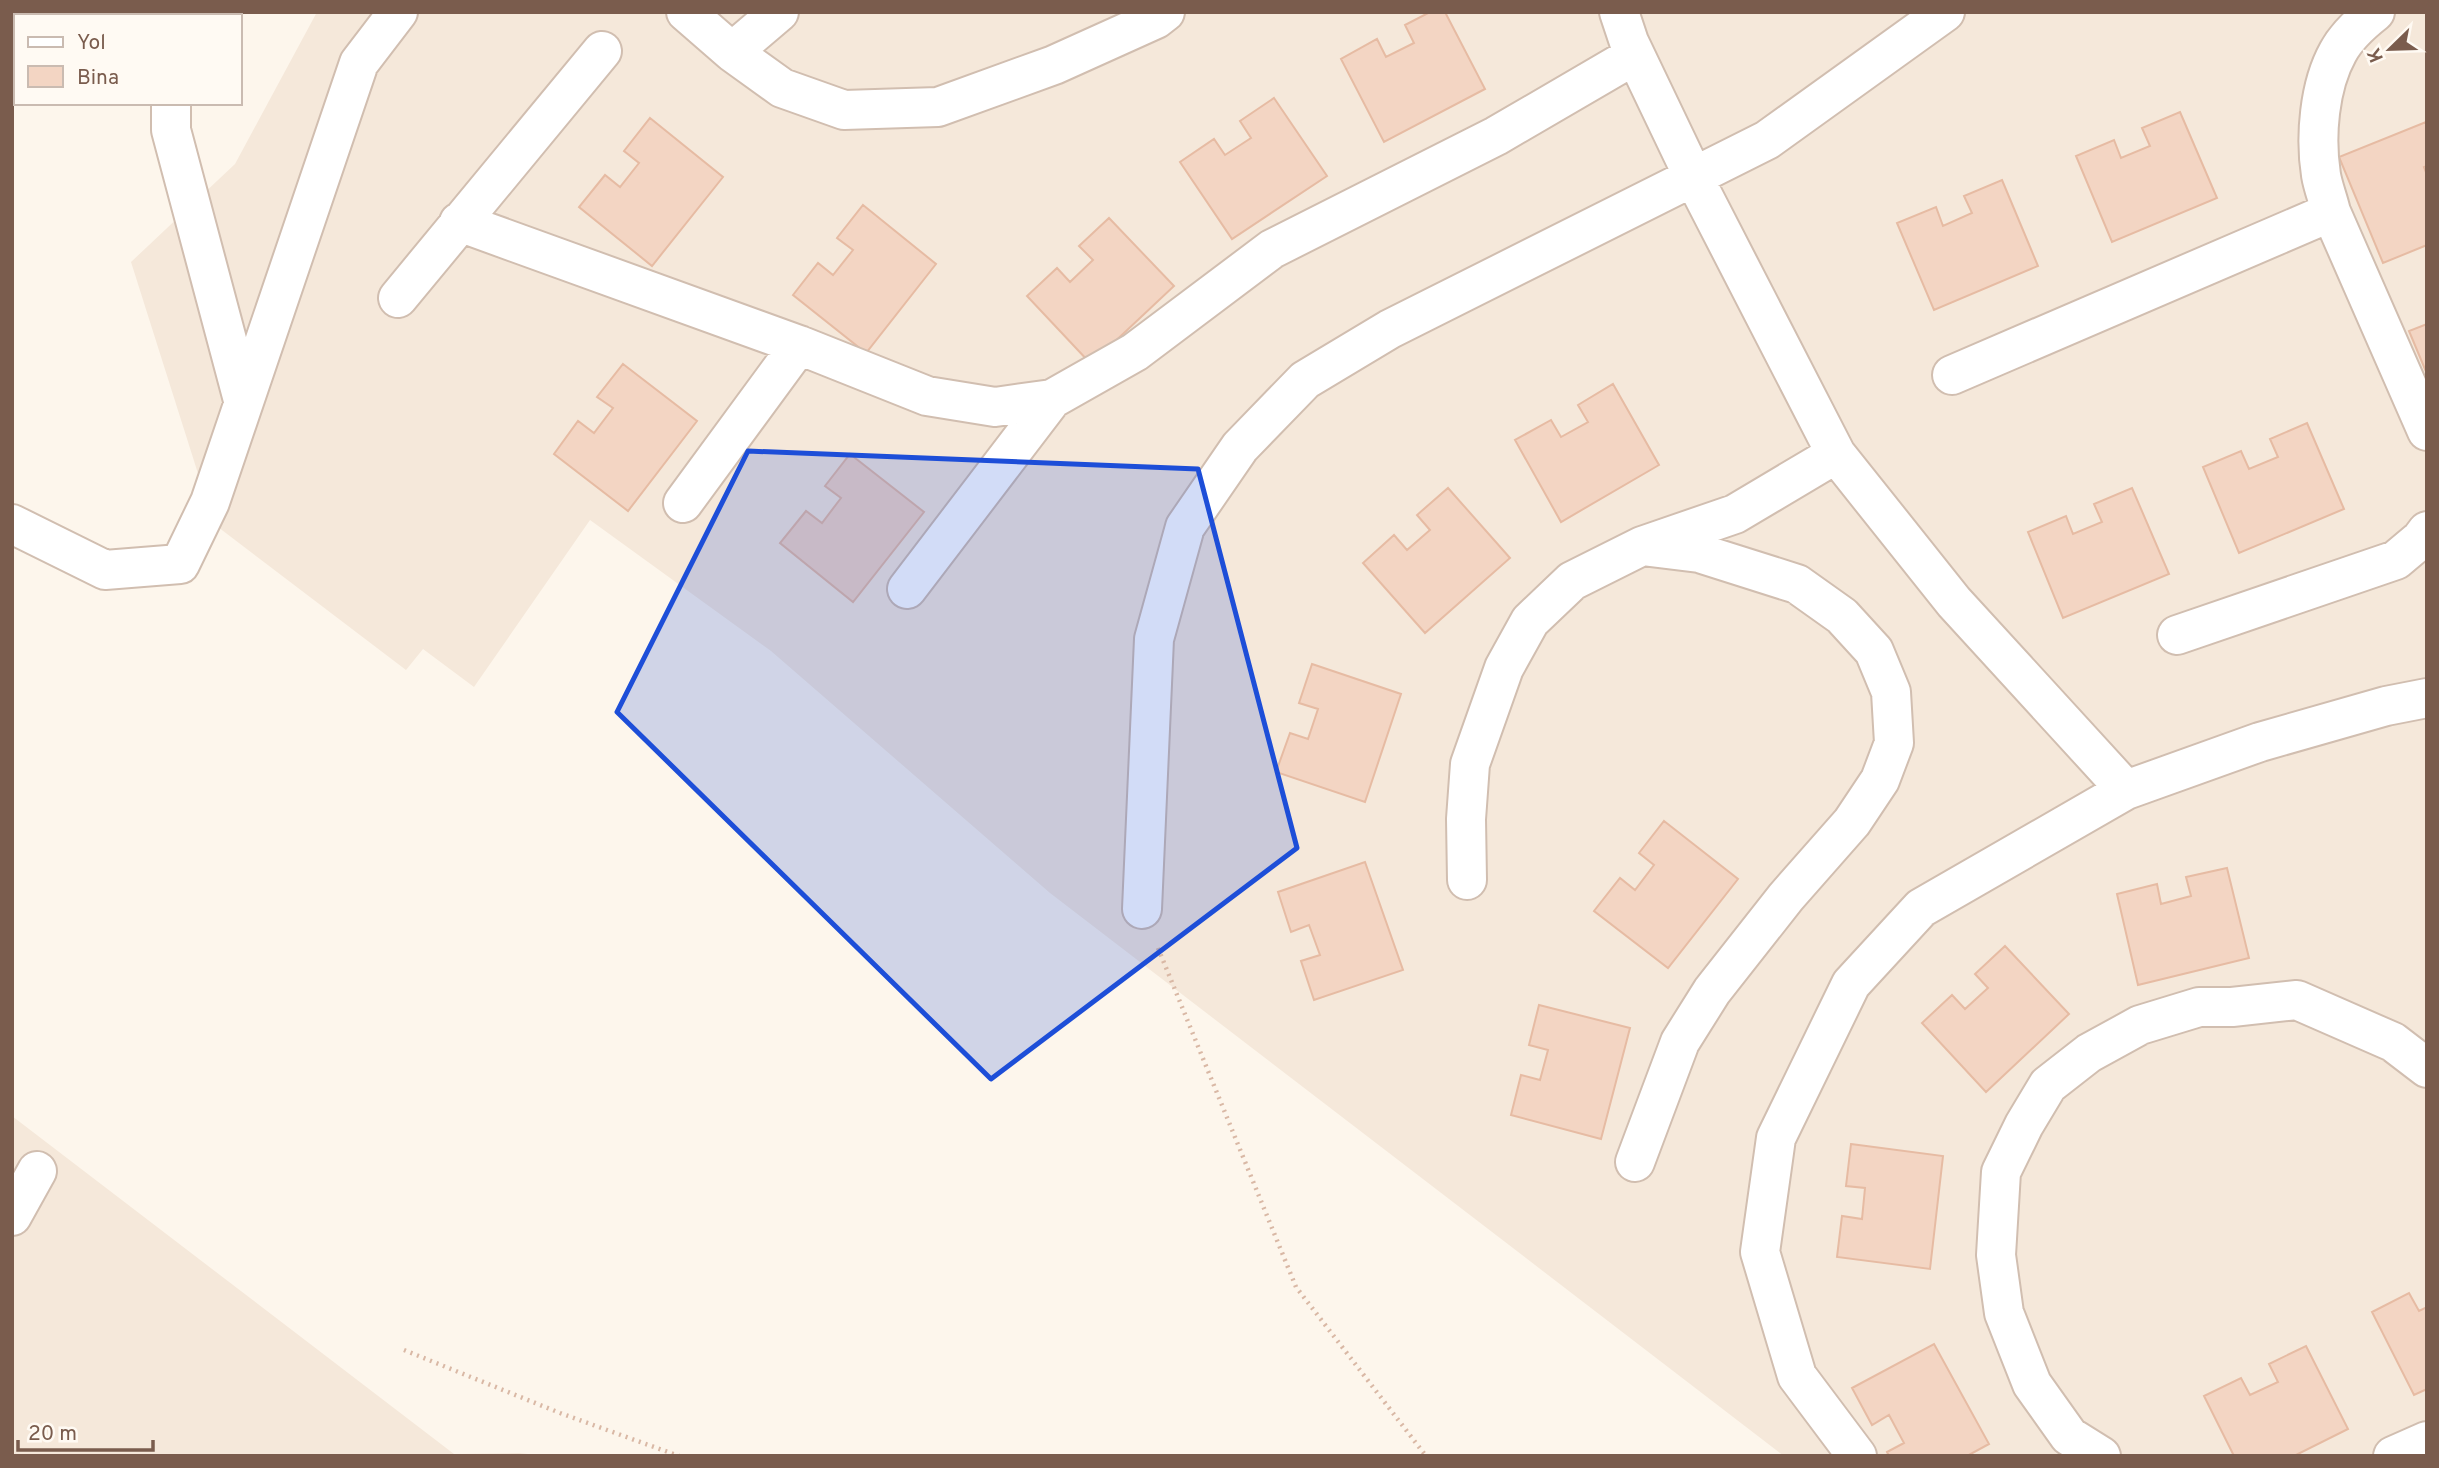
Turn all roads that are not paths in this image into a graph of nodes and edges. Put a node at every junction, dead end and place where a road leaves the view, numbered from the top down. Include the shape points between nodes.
1 (398, 12) edge
2 (686, 12) edge
3 (779, 12) edge
4 (1165, 12) edge
5 (1619, 12) edge
6 (1945, 12) edge
7 (2375, 12) edge
8 (601, 51) dead end
9 (732, 52) junction
10 (1635, 55) junction
11 (171, 105) edge
12 (1694, 178) junction
13 (2331, 212) junction
14 (459, 222) junction
15 (398, 298) dead end
16 (799, 345) junction
17 (1952, 374) dead end
18 (1052, 399) junction
19 (243, 400) junction
20 (2427, 431) edge
21 (1836, 454) junction
22 (683, 503) dead end
23 (12, 524) edge
24 (2427, 531) edge
25 (1642, 546) junction
26 (907, 589) dead end
27 (2177, 635) dead end
28 (2427, 698) edge
29 (2126, 790) junction
30 (1467, 880) dead end
31 (1142, 909) road end
32 (2427, 1068) edge
33 (1636, 1162) dead end
34 (37, 1171) dead end
35 (12, 1216) edge
36 (2427, 1441) edge
37 (1857, 1456) edge
38 (2101, 1456) edge
39 (2393, 1456) edge

1 - 19 street via 359,63
2 - 9 street
3 - 9 street
4 - 9 street via 1054,65 938,107 844,110 782,88
5 - 10 street
6 - 12 street via 1767,140
7 - 13 street via 2338,52 2323,95 2321,175
8 - 14 street
10 - 12 street
10 - 18 street via 1496,136 1272,249 1135,352
11 - 19 street via 171,130
12 - 21 street
12 - 31 street via 1390,329 1305,380 1240,447 1185,527 1153,639
13 - 17 street
13 - 20 street
14 - 15 street
14 - 16 street
16 - 18 street via 927,396 995,407
16 - 22 street
18 - 26 street
19 - 23 street via 210,502 180,564 105,570
21 - 25 street via 1735,514
21 - 29 street via 1954,602
24 - 27 street via 2396,560
25 - 30 street via 1572,581 1530,621 1504,668 1470,764
25 - 33 street via 1699,553 1797,584 1842,616 1874,650 1891,692 1894,743 1880,780 1852,822 1712,990 1680,1042
28 - 29 street via 2260,742
29 - 37 street via 1921,908 1851,984 1776,1138 1759,1252 1797,1376
32 - 38 street via 2393,1042 2297,1000 2199,1007 2140,1025 2089,1054 2048,1085 2001,1172 1996,1255 2004,1313 2032,1384 2069,1436
34 - 35 street
36 - 39 street

